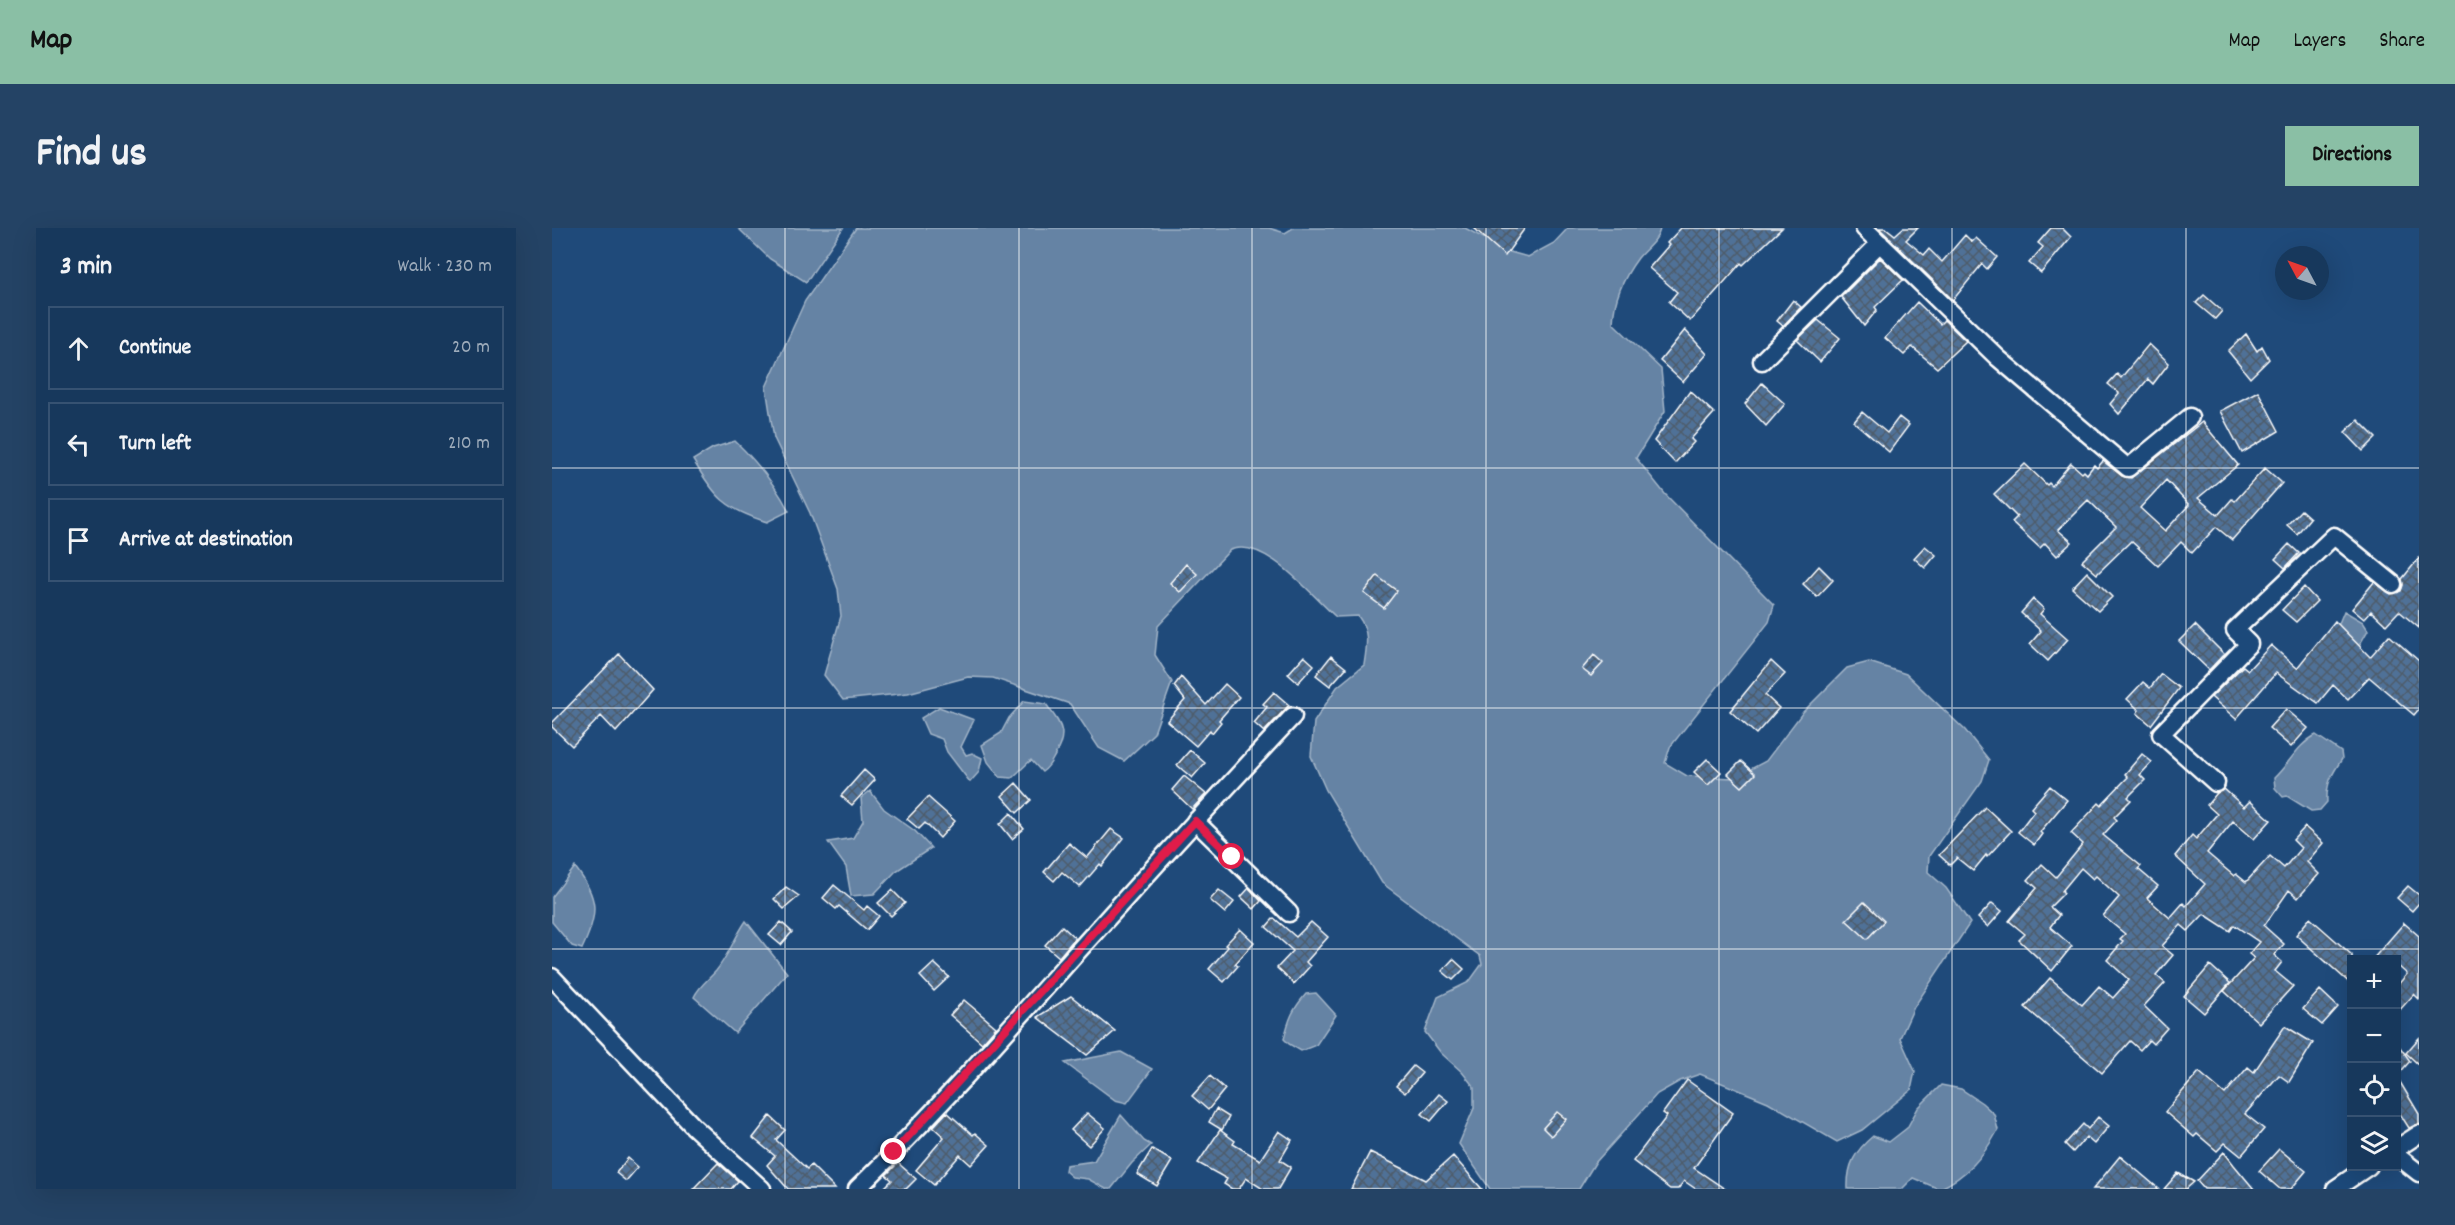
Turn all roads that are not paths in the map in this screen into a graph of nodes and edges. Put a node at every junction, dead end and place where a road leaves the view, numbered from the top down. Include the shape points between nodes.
1 (1864, 228) edge
2 (1880, 243) junction
3 (1762, 361) dead end
4 (2190, 417) dead end
5 (2393, 584) dead end
6 (1293, 716) dead end
7 (2216, 783) dead end
8 (1195, 821) junction
9 (1289, 913) dead end
10 (552, 977) edge
11 (2419, 1134) edge
12 (2401, 1146) edge
13 (2401, 1158) edge
14 (2363, 1171) edge
15 (2419, 1173) edge
16 (762, 1189) edge
17 (857, 1189) edge
18 (2335, 1189) edge

1 - 2 street
2 - 3 street
2 - 4 street via 1998,358 2128,468
5 - 7 street via 2334,536 2235,630 2249,644 2161,734
6 - 8 street
8 - 9 street
8 - 17 street via 1022,1014
10 - 16 street via 694,1127
11 - 12 street
13 - 15 street
14 - 18 street

